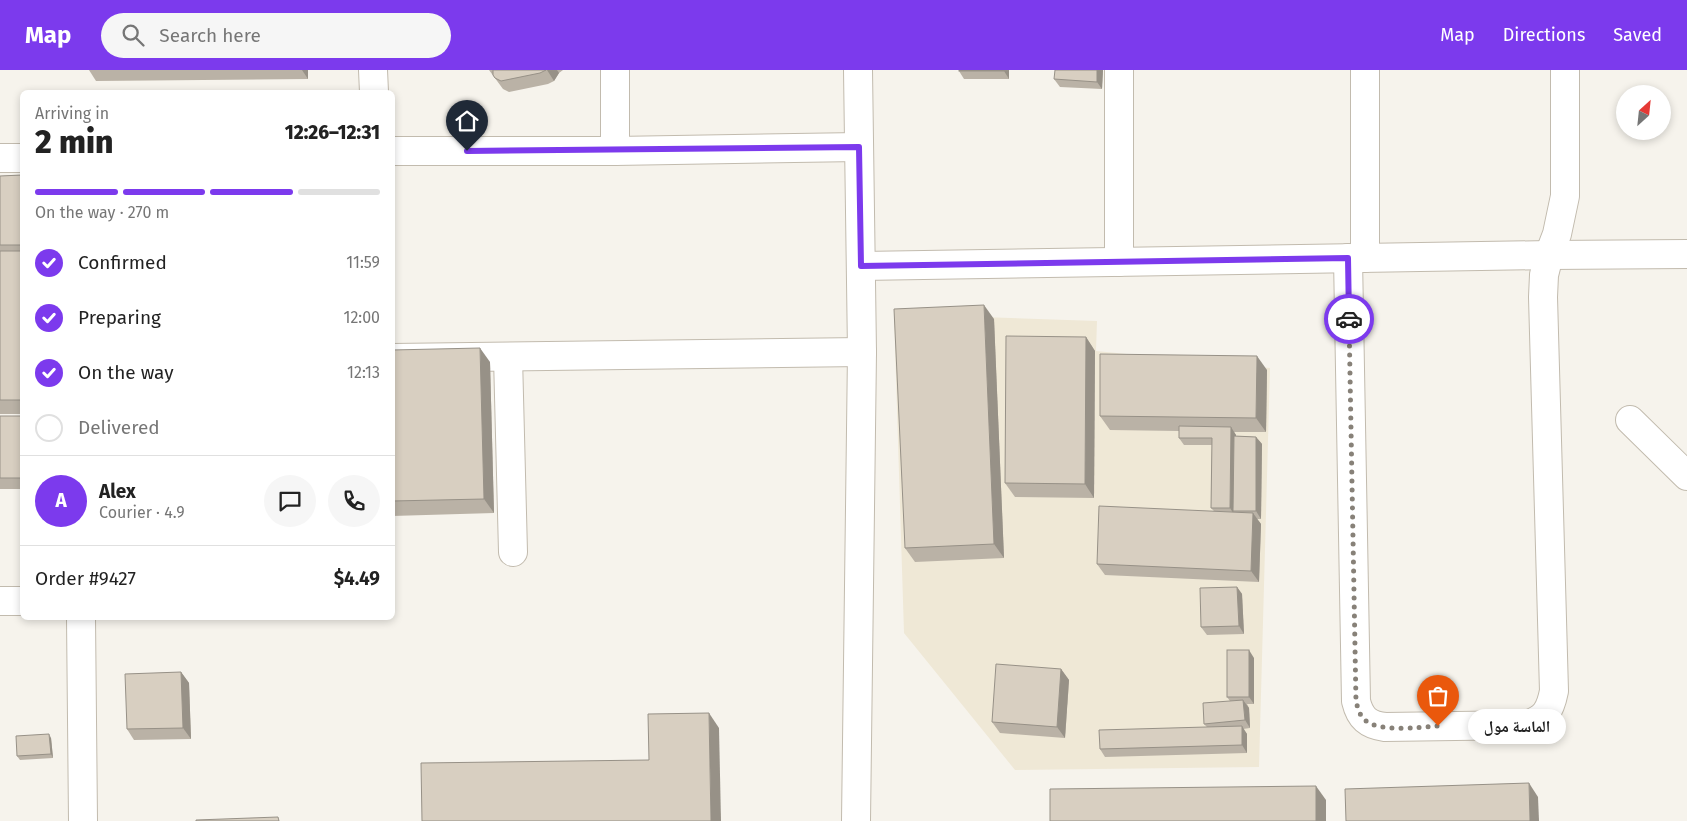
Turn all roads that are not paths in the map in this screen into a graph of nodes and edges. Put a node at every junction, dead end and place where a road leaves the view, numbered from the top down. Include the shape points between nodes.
1 (373, 70) edge
2 (615, 70) edge
3 (858, 70) edge
4 (1119, 70) edge
5 (1365, 70) edge
6 (1565, 70) edge
7 (374, 90) edge
8 (859, 147) junction
9 (615, 151) junction
10 (395, 152) edge
11 (0, 158) edge
12 (20, 158) edge
13 (1687, 254) edge
14 (1550, 255) junction
15 (1357, 258) junction
16 (1119, 262) junction
17 (861, 266) junction
18 (862, 352) junction
19 (508, 357) junction
20 (395, 358) edge
21 (1630, 420) dead end
22 (1687, 476) edge
23 (514, 552) dead end
24 (20, 600) edge
25 (0, 601) edge
26 (81, 620) edge
27 (83, 821) edge
28 (856, 821) edge

1 - 7 street
2 - 9 street
3 - 8 street
4 - 16 street
5 - 15 street
6 - 14 street via 1565,196 1558,234
8 - 9 street
8 - 17 street
9 - 10 street
11 - 12 street
13 - 14 street
14 - 15 street
14 - 15 street via 1544,275 1543,297 1554,691 1547,713 1538,722 1526,725 1385,727 1365,721 1359,712 1356,702
15 - 16 street
16 - 17 street
17 - 18 street
18 - 19 street
18 - 28 street
19 - 20 street
19 - 23 street
21 - 22 street
24 - 25 street
26 - 27 street

